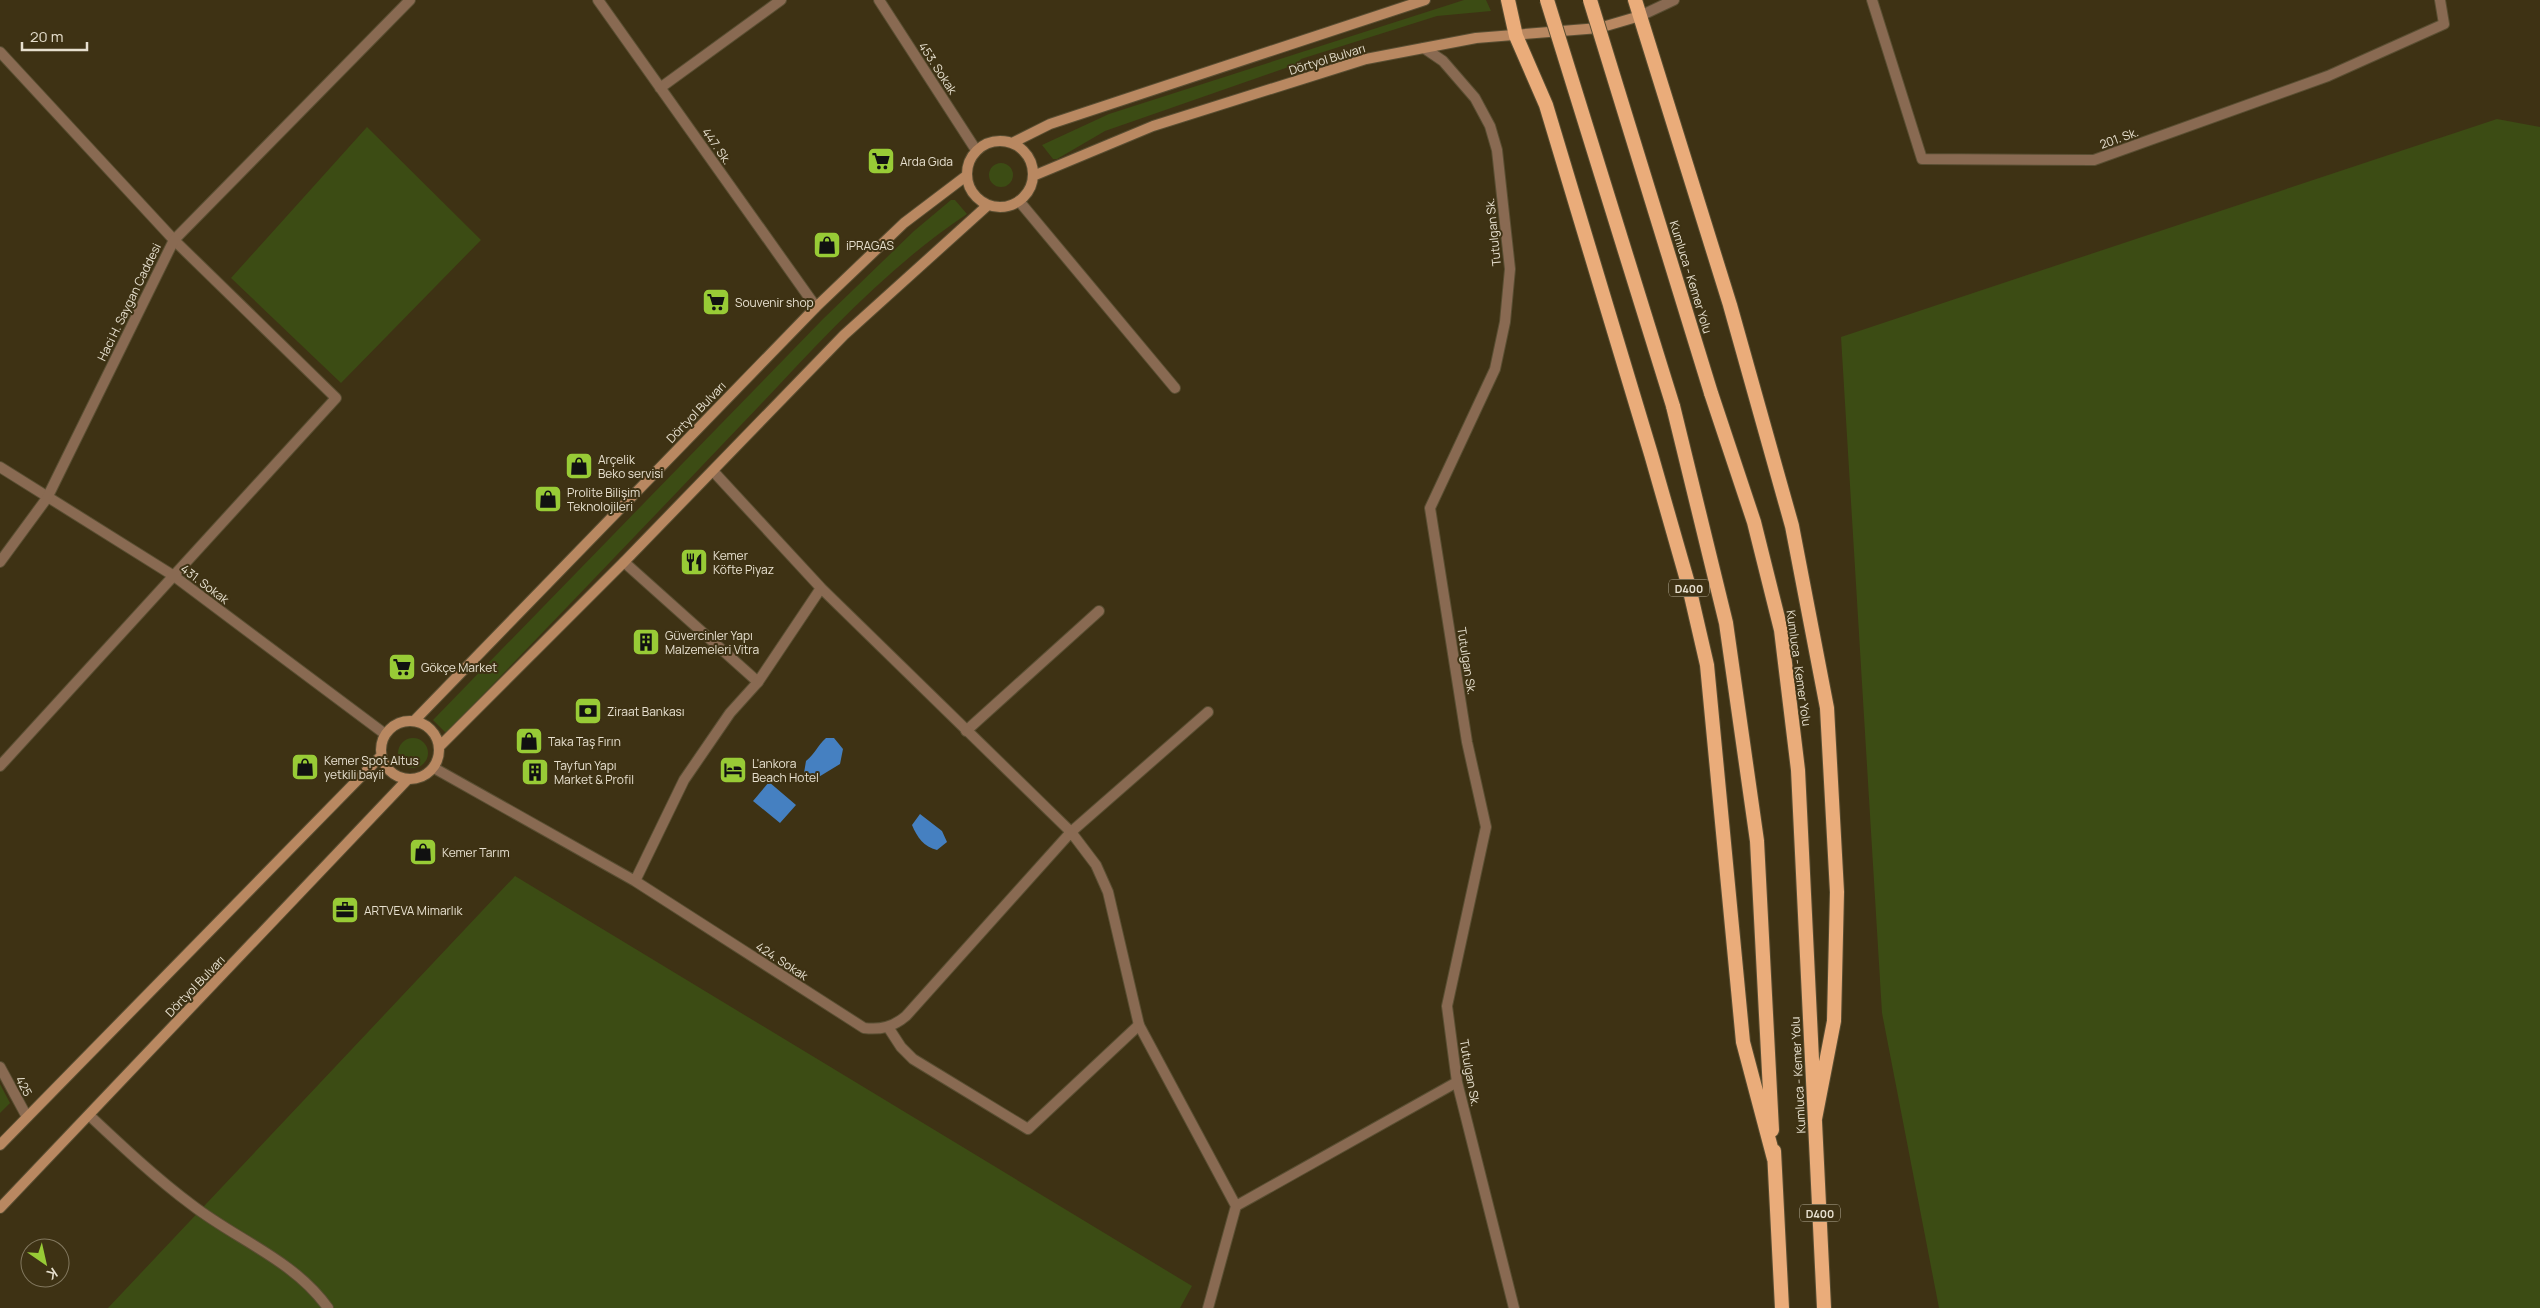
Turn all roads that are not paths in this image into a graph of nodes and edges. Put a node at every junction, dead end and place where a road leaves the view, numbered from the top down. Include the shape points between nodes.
1 (410, 0) edge
2 (598, 0) edge
3 (781, 0) edge
4 (879, 0) edge
5 (1425, 0) edge
6 (1508, 0) edge
7 (1547, 0) edge
8 (1590, 0) edge
9 (1635, 0) edge
10 (1674, 0) edge
11 (1872, 0) edge
12 (2440, 0) edge
13 (1398, 4) edge
14 (1640, 16) junction
15 (1516, 36) junction
16 (1424, 48) junction
17 (0, 52) edge
18 (660, 88) junction
19 (1012, 143) junction
20 (976, 150) junction
21 (966, 176) junction
22 (1033, 176) junction
23 (1019, 201) junction
24 (988, 206) junction
25 (174, 240) junction
26 (816, 307) junction
27 (1175, 388) dead end
28 (0, 467) edge
29 (712, 471) junction
30 (47, 498) junction
31 (0, 562) edge
32 (624, 562) junction
33 (174, 576) junction
34 (821, 588) junction
35 (1099, 611) dead end
36 (758, 682) junction
37 (1208, 712) dead end
38 (414, 721) junction
39 (966, 731) junction
40 (385, 734) junction
41 (440, 746) junction
42 (381, 756) junction
43 (0, 766) edge
44 (434, 768) junction
45 (407, 780) junction
46 (1071, 832) junction
47 (635, 881) junction
48 (1139, 1025) junction
49 (888, 1027) junction
50 (0, 1067) edge
51 (1457, 1082) junction
52 (89, 1115) junction
53 (26, 1117) junction
54 (1815, 1118) junction
55 (0, 1144) edge
56 (1774, 1159) junction
57 (1236, 1206) junction
58 (0, 1208) edge
59 (328, 1308) edge
60 (1208, 1308) edge
61 (1514, 1308) edge
62 (1782, 1308) edge
63 (1824, 1308) edge

1 - 25 street, Haci H. Saygan Caddesi
2 - 18 street, 447. Sk.
3 - 18 street
4 - 20 street, 453. Sokak
5 - 13 main road, Dörtyol Bulvarı
6 - 15 highway, D400
7 - 56 highway, D400, bridge via 1673,406 1726,623 1755,832
8 - 54 highway, Kumluca - Kemer Yolu / D400, bridge via 1754,522 1781,630 1798,770
9 - 14 highway
10 - 14 street
11 - 12 street, 201. Sk. via 1922,159 2094,160 2328,76 2444,24
13 - 19 main road, Dörtyol Bulvarı via 1050,124
14 - 15 main road, Dörtyol Bulvarı via 1599,28
14 - 54 highway via 1730,305 1790,517 1827,708 1837,892 1834,1021
15 - 16 main road, Dörtyol Bulvarı via 1476,38
15 - 56 highway, D400 via 1546,105 1689,587 1707,665 1743,1042
16 - 22 main road, Dörtyol Bulvarı via 1366,59 1153,126
16 - 51 street, Tutulgan Sk. via 1443,61 1468,91 1490,126 1497,150 1510,269 1505,322 1495,369 1430,508 1467,742 1486,827 1447,1006
17 - 25 street
18 - 26 street, 447. Sk.
19 - 20 main road via 993,141
19 - 22 main road via 1028,156
20 - 21 main road via 968,162
21 - 24 main road via 973,194
21 - 26 main road, Dörtyol Bulvarı via 904,223
22 - 23 main road via 1029,190
23 - 24 main road via 1004,207
23 - 27 street
24 - 29 main road via 844,335
25 - 30 street, Haci H. Saygan Caddesi
25 - 33 street via 336,398
26 - 38 main road, Dörtyol Bulvarı
28 - 30 street, 431. Sokak
29 - 32 main road
29 - 34 street
30 - 31 street, Haci H. Saygan Caddesi
30 - 33 street, 431. Sokak
32 - 36 street
32 - 41 main road
33 - 40 street, 431. Sokak
33 - 43 street
34 - 36 street
34 - 39 street
35 - 39 street
36 - 47 street via 730,713 684,780
37 - 46 street
38 - 40 main road via 398,723
38 - 41 main road via 431,729
39 - 46 street
40 - 42 main road
41 - 44 main road
42 - 45 main road via 390,772
42 - 53 main road
44 - 45 main road via 422,778
44 - 47 street, 424. Sokak
45 - 52 main road, Dörtyol Bulvarı
46 - 48 street via 1096,865 1108,892
46 - 49 street via 906,1016
47 - 49 street, 424. Sokak via 864,1028
48 - 49 street via 1028,1129 913,1059
48 - 57 street
50 - 53 street, 425
51 - 57 street
51 - 61 street, Tutulgan Sk.
52 - 58 main road, Dörtyol Bulvarı
52 - 59 street via 193,1206 305,1282
53 - 55 main road
54 - 63 highway, Kumluca - Kemer Yolu / D400
56 - 62 highway, D400
57 - 60 street

